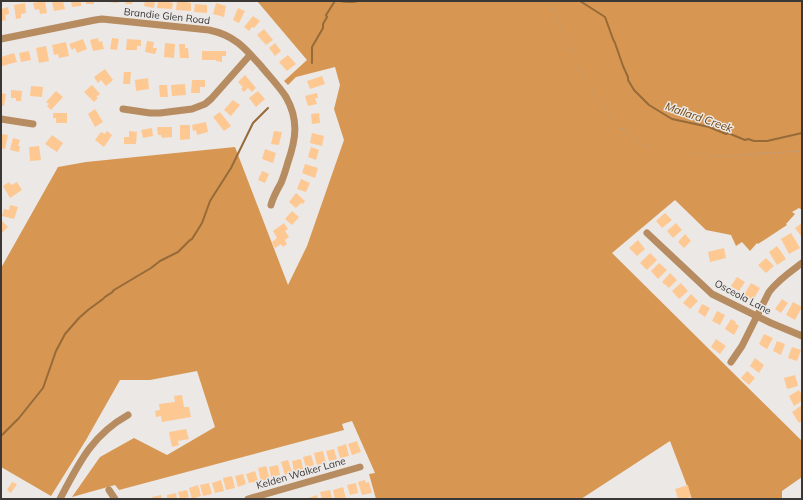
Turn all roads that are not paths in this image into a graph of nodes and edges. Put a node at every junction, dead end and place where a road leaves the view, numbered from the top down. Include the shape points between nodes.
1 (1, 39) edge
2 (250, 55) junction
3 (123, 108) dead end
4 (1, 119) edge
5 (32, 124) dead end
6 (271, 205) dead end
7 (647, 233) dead end
8 (802, 263) edge
9 (757, 316) junction
10 (802, 336) edge
11 (731, 362) dead end
12 (128, 415) dead end
13 (360, 467) dead end
14 (109, 490) dead end
15 (268, 496) edge
16 (60, 499) edge
17 (115, 499) edge
18 (248, 499) edge

1 - 2 street, Brandie Glen Road via 110,19 218,32 234,40
2 - 3 street via 211,99 192,110 150,113
2 - 6 street, Brandie Glen Road via 284,94 292,110 295,125 293,146
4 - 5 street
7 - 9 street, Osceola Lane via 712,294
8 - 9 street via 774,284
9 - 10 street, Osceola Lane
9 - 11 street
12 - 16 street via 96,439 76,468
13 - 15 street, Kelden Walker Lane
14 - 17 street
15 - 18 street, Kelden Walker Lane

